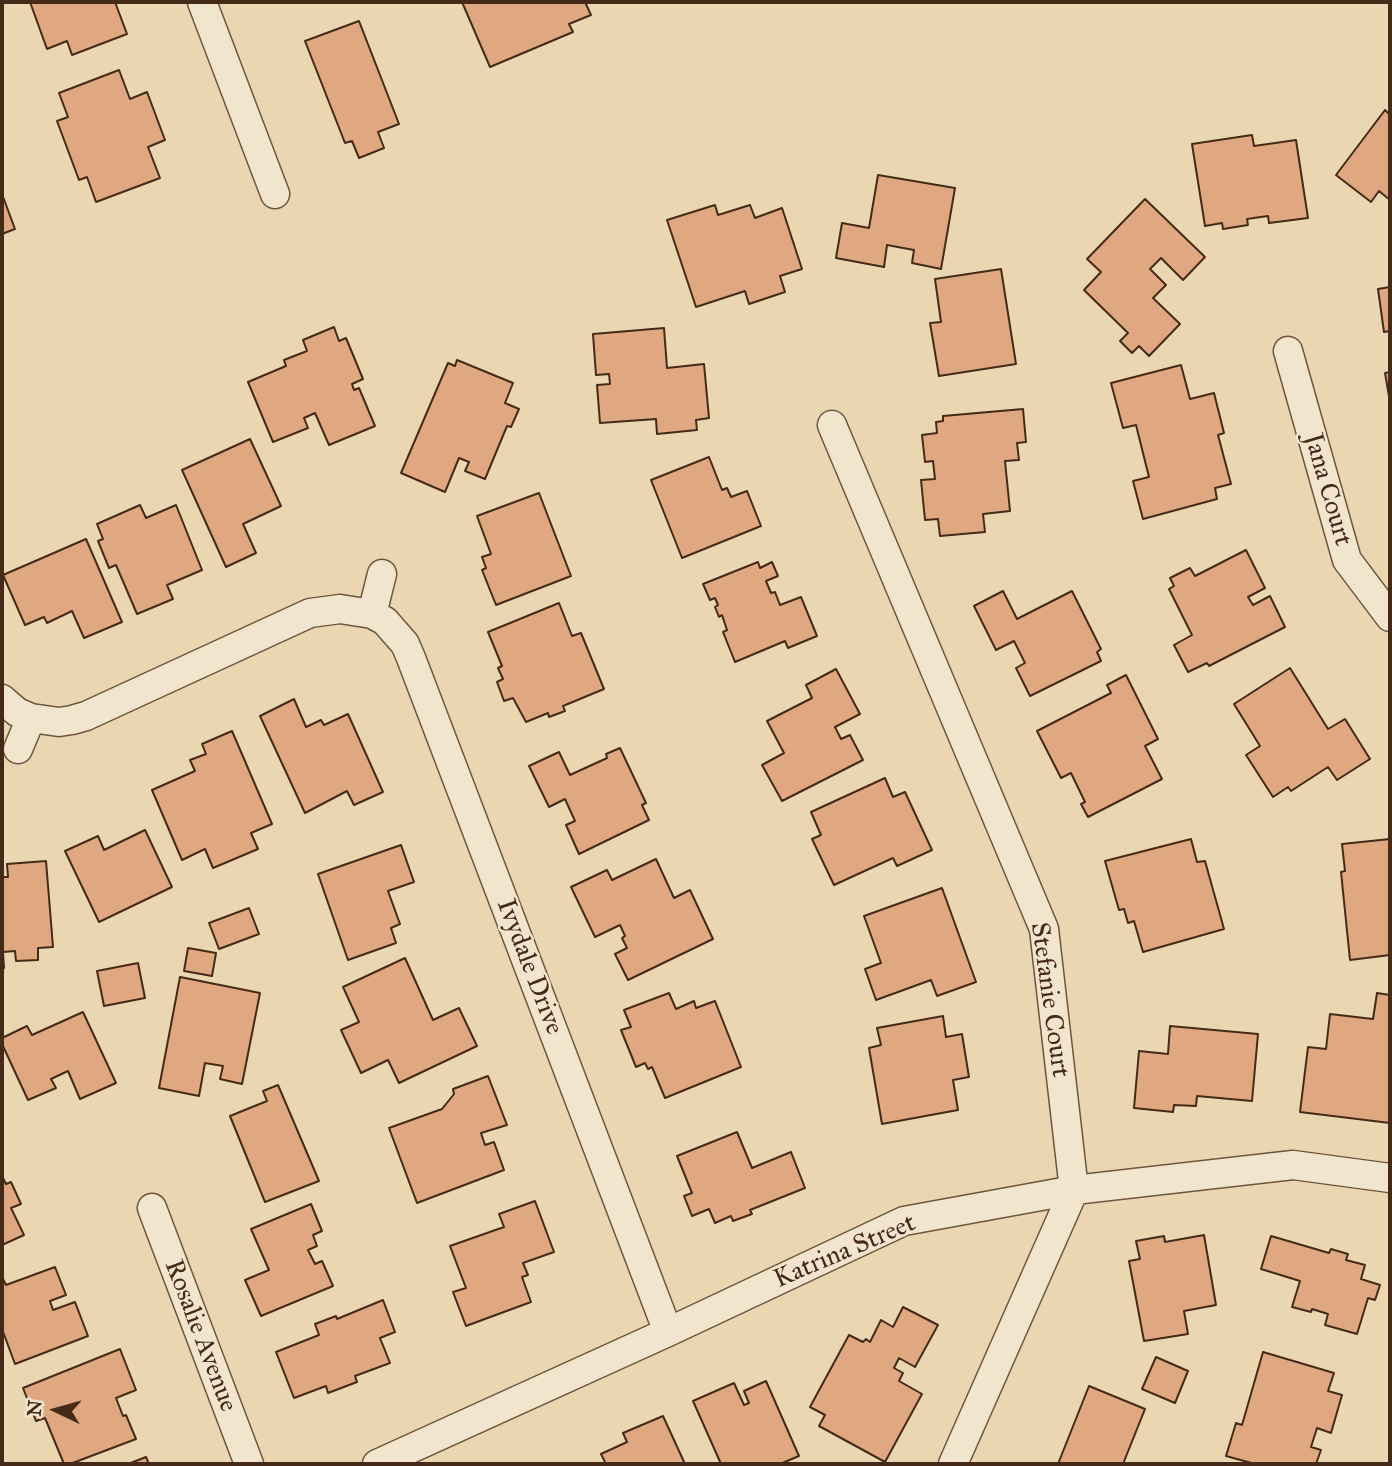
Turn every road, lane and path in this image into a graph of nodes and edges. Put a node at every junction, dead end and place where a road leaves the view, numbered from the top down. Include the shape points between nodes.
1 (204, 2) edge
2 (275, 194) dead end
3 (1288, 351) dead end
4 (832, 425) dead end
5 (382, 574) dead end
6 (372, 614) junction
7 (1390, 617) edge
8 (2, 699) edge
9 (30, 718) junction
10 (18, 749) dead end
11 (1390, 1178) edge
12 (1074, 1190) junction
13 (152, 1208) dead end
14 (668, 1332) junction
15 (249, 1464) edge
16 (377, 1464) edge
17 (953, 1464) edge

1 - 2 street
3 - 7 street, Jana Court via 1347,560
4 - 12 street, Stefanie Court via 1044,929
5 - 6 street
6 - 9 street, Ivydale Drive via 340,608 310,613 86,716 59,722
6 - 14 street, Ivydale Drive via 385,621 405,644
8 - 9 street, Ivydale Drive
9 - 10 street
11 - 12 street, Katrina Street via 1293,1166
12 - 14 street, Katrina Street via 904,1221
12 - 17 street
13 - 15 street, Rosalie Avenue
14 - 16 street, Katrina Street

